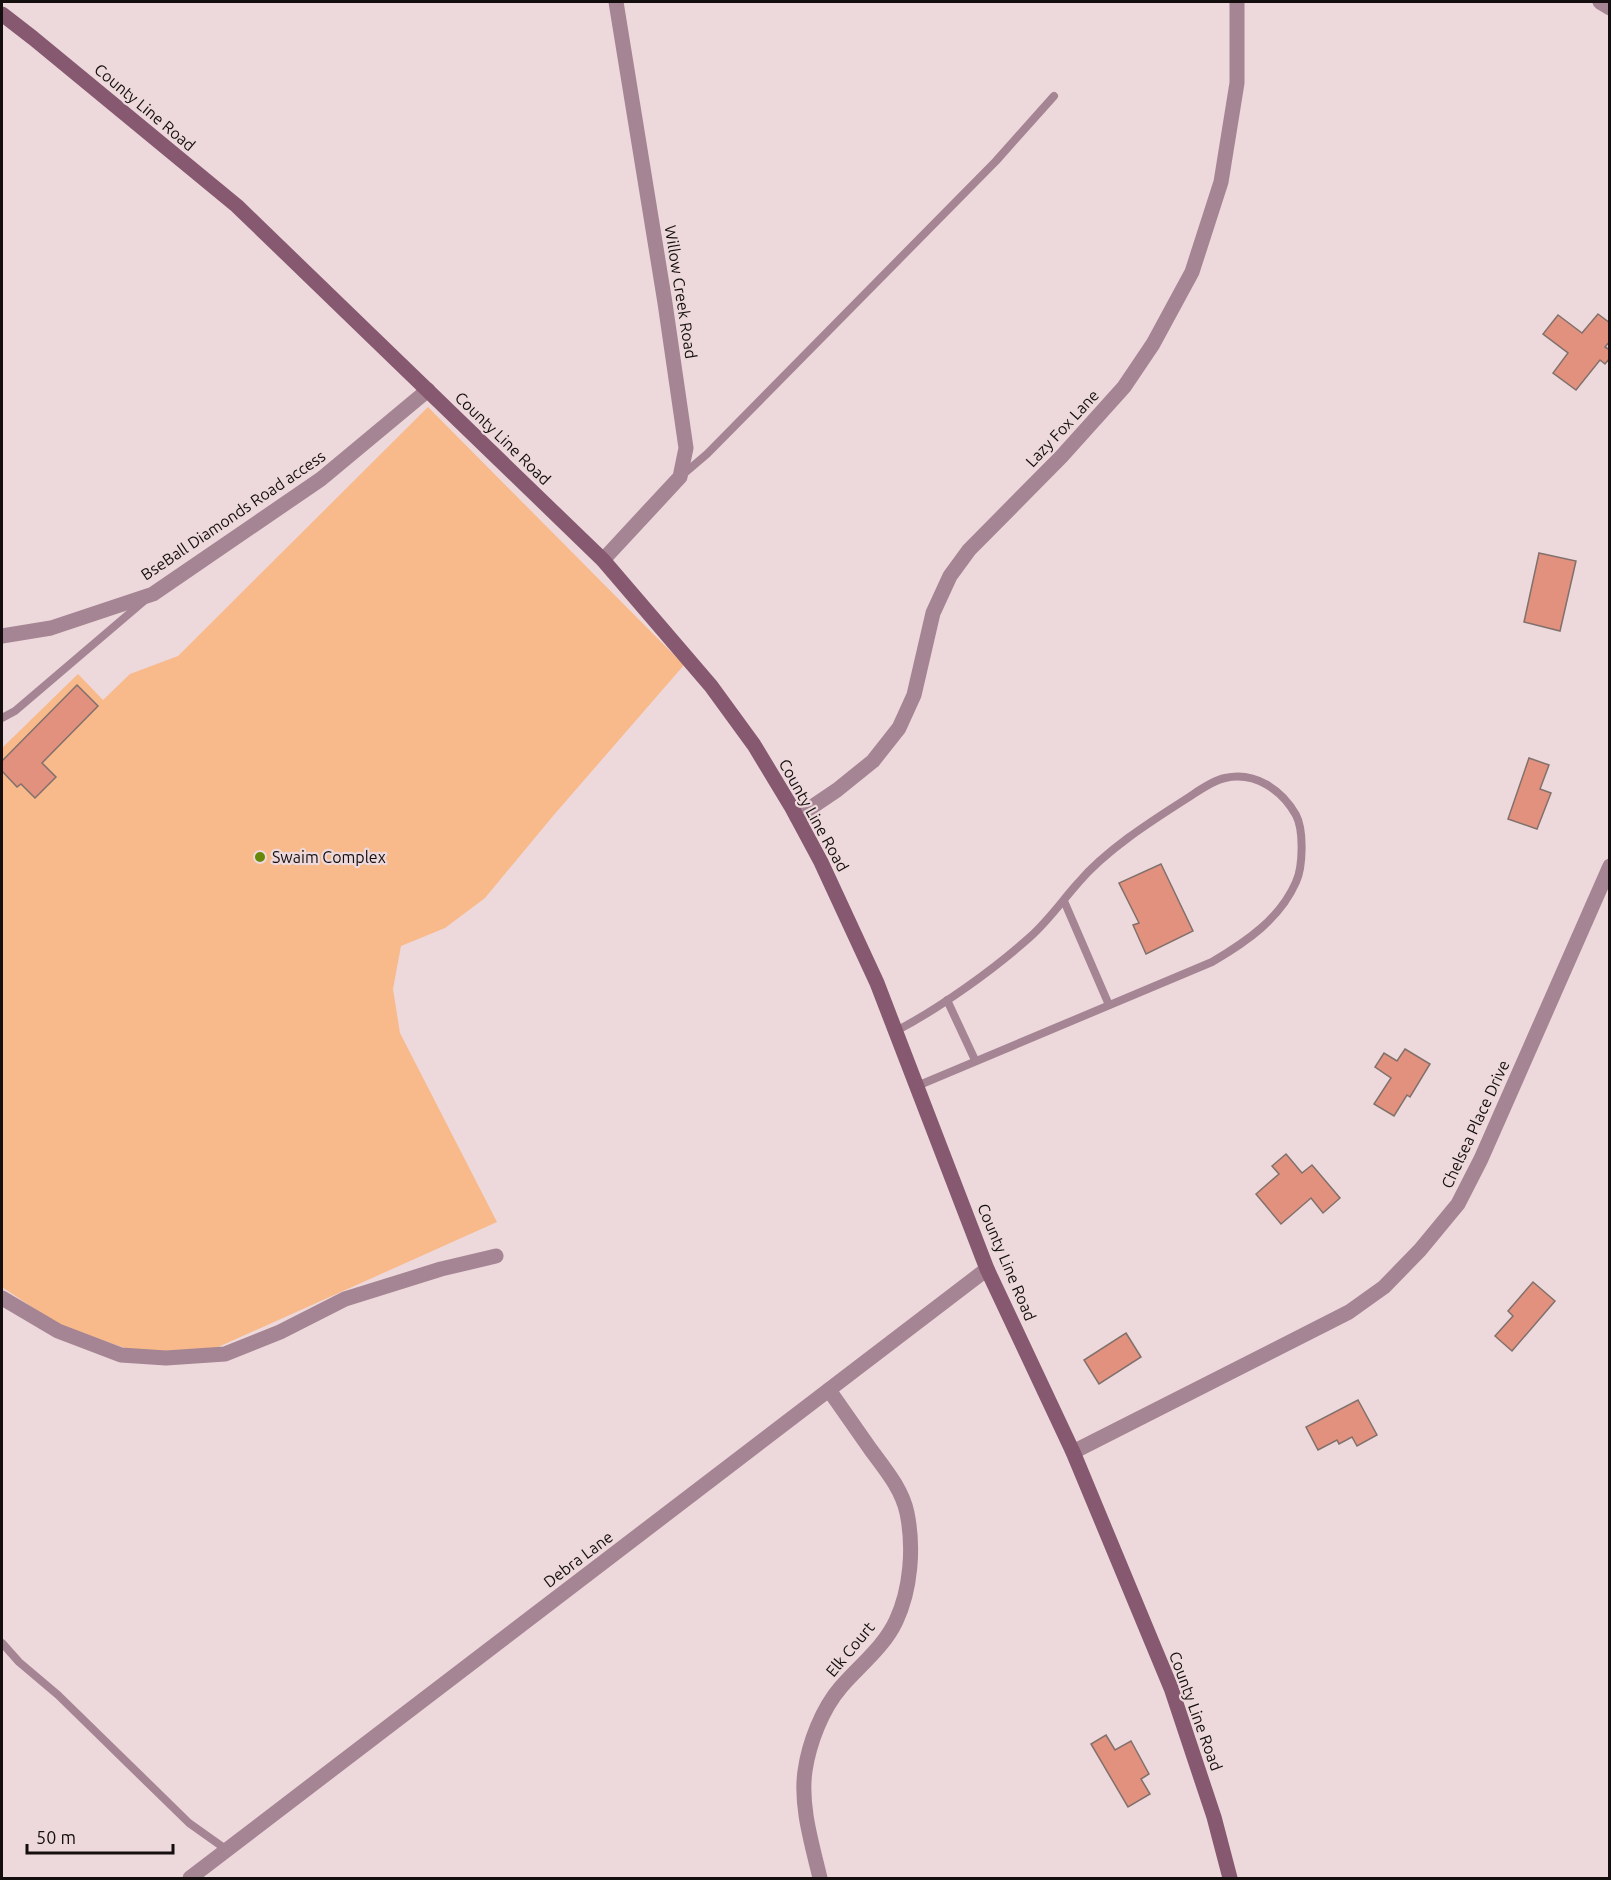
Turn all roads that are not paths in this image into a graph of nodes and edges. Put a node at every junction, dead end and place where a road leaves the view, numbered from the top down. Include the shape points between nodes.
1 (616, 2) edge
2 (1238, 2) edge
3 (1600, 2) edge
4 (1610, 8) edge
5 (2, 15) edge
6 (1054, 96) dead end
7 (428, 390) junction
8 (680, 477) junction
9 (603, 560) junction
10 (153, 594) junction
11 (2, 636) edge
12 (2, 718) edge
13 (797, 817) junction
14 (1610, 866) edge
15 (1064, 901) junction
16 (947, 1000) junction
17 (1109, 1005) junction
18 (896, 1031) junction
19 (975, 1060) junction
20 (917, 1086) junction
21 (496, 1256) dead end
22 (987, 1269) junction
23 (2, 1298) edge
24 (829, 1390) junction
25 (1073, 1452) junction
26 (2, 1643) edge
27 (227, 1850) junction
28 (190, 1878) edge
29 (820, 1878) edge
30 (1230, 1878) edge

1 - 8 street, Willow Creek Road via 683,422 686,448
2 - 13 street, Lazy Fox Lane via 1236,83 1221,182 1192,272 1154,344 1124,387 969,549 950,576 933,613 914,695 899,728 873,761
3 - 4 street
5 - 7 street, County Line Road via 237,206
6 - 8 lane via 996,161
7 - 9 street, County Line Road
7 - 10 street, BseBall Diamonds Road access via 321,479
8 - 9 street
9 - 13 street, County Line Road via 711,686 754,746
10 - 11 street, BseBall Diamonds Road access via 51,628
10 - 12 lane
13 - 18 street, County Line Road
14 - 25 street, Chelsea Place Drive via 1458,1204 1420,1250 1384,1287 1350,1312
15 - 16 lane via 1029,938
15 - 17 lane
15 - 17 lane via 1078,882 1133,835 1203,788 1225,778 1252,777 1278,791 1297,817 1302,852 1297,881 1276,915 1244,943 1212,962
16 - 18 lane
16 - 19 lane
17 - 19 lane
18 - 20 street, County Line Road
19 - 20 lane
20 - 22 street, County Line Road
21 - 23 street via 345,1299 225,1354 166,1358 121,1355 58,1331
22 - 24 street, Debra Lane
22 - 25 street, County Line Road
24 - 27 street, Debra Lane
24 - 29 street, Elk Court via 894,1482 907,1512 911,1553 907,1586 896,1621 879,1646 839,1689 811,1746 804,1801
25 - 30 street, County Line Road via 1171,1688
26 - 27 lane via 189,1823
27 - 28 street, Debra Lane

